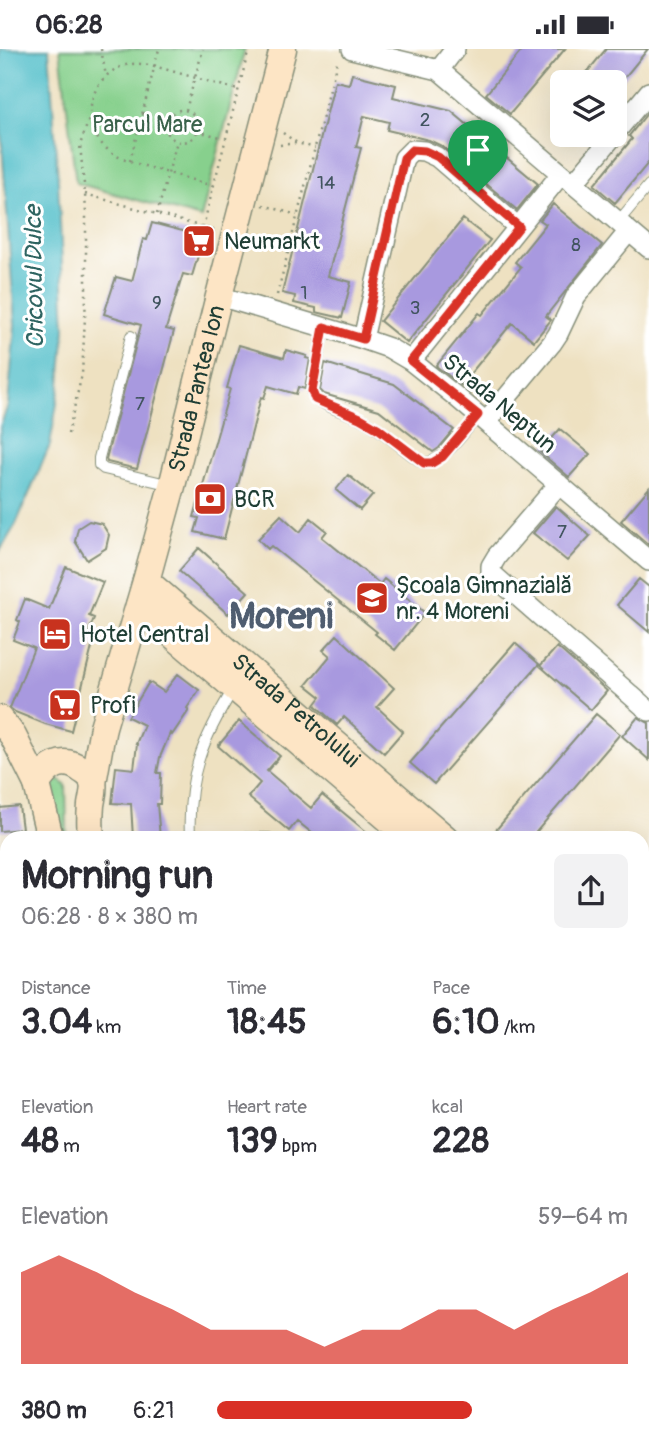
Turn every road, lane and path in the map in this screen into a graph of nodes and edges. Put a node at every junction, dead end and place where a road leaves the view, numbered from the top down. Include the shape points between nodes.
1 (101, 49) edge
2 (159, 49) edge
3 (203, 49) edge
4 (249, 49) edge
5 (283, 49) edge
6 (341, 49) edge
7 (352, 49) edge
8 (409, 49) edge
9 (447, 59) edge
10 (155, 66) junction
11 (106, 76) junction
12 (195, 77) junction
13 (238, 90) junction
14 (649, 92) edge
15 (186, 110) junction
16 (142, 114) junction
17 (90, 116) junction
18 (627, 118) edge
19 (167, 121) junction
20 (197, 131) junction
21 (283, 133) dead end
22 (226, 139) junction
23 (177, 141) junction
24 (297, 143) junction
25 (279, 145) dead end
26 (600, 147) edge
27 (315, 148) junction
28 (130, 161) junction
29 (169, 173) junction
30 (567, 179) junction
31 (649, 185) edge
32 (213, 186) junction
33 (85, 194) junction
34 (263, 205) dead end
35 (157, 214) junction
36 (298, 215) junction
37 (623, 226) junction
38 (203, 227) junction
39 (519, 227) junction
40 (234, 236) junction
41 (649, 248) edge
42 (219, 296) junction
43 (272, 312) junction
44 (324, 327) junction
45 (131, 336) dead end
46 (363, 339) junction
47 (411, 361) junction
48 (482, 419) junction
49 (68, 433) dead end
50 (559, 485) junction
51 (172, 486) junction
52 (649, 561) edge
53 (143, 593) junction
54 (242, 679) junction
55 (649, 711) edge
56 (7, 727) edge
57 (98, 733) junction
58 (60, 760) junction
59 (93, 783) junction
60 (37, 785) junction
61 (48, 831) edge
62 (90, 831) edge
63 (190, 831) edge
64 (404, 831) edge
65 (432, 831) edge

1 - 11 path
2 - 10 path
3 - 12 path
4 - 13 path
5 - 40 main road, Strada Pantea Ion
6 - 27 path
7 - 9 street
8 - 9 street
9 - 30 street
10 - 11 path via 122,66
10 - 12 path
10 - 16 path
11 - 17 path via 91,100
12 - 13 path
12 - 15 path
13 - 22 path
14 - 18 street
15 - 19 path via 174,112
15 - 20 path via 196,118
16 - 19 path
16 - 28 path
17 - 28 path via 103,146
17 - 33 path via 80,145
19 - 23 path via 168,133
20 - 22 path
20 - 23 path via 189,140
21 - 24 path
22 - 32 path
23 - 29 path
24 - 25 path
24 - 27 path
26 - 30 street
27 - 36 path
28 - 29 path
29 - 32 path
29 - 35 path
30 - 37 street
30 - 39 street
31 - 37 lane
32 - 38 path
33 - 35 path
33 - 49 path via 82,374
34 - 36 path
35 - 38 path
36 - 43 path
37 - 41 street
37 - 48 street via 576,296 552,343
38 - 40 path
39 - 46 street via 438,157 412,150 404,158
39 - 47 street
40 - 42 main road, Strada Pantea Ion
42 - 43 street, Strada Neptun
42 - 51 main road, Strada Pantea Ion
43 - 44 street, Strada Neptun
44 - 46 street, Strada Neptun
44 - 48 lane via 312,391 315,399 379,429 424,463 442,457
45 - 51 lane via 99,465
46 - 47 street, Strada Neptun
47 - 48 street, Strada Neptun
48 - 50 street, Strada Neptun
50 - 52 street, Strada Neptun
50 - 55 street via 497,556 491,573
51 - 53 main road, Strada Pantea Ion
53 - 54 main road, Strada Petrolului
53 - 57 main road, Strada Pantea Ion
54 - 63 lane via 212,726 196,765
54 - 64 main road, Strada Petrolului
54 - 65 main road, Strada Petrolului
56 - 58 main road
56 - 60 main road
57 - 58 main road, Strada Pantea Ion
57 - 59 main road, Strada Pantea Ion
58 - 59 main road via 87,774
58 - 60 main road, Strada Pantea Ion via 43,773
59 - 62 main road, Strada Pantea Ion
60 - 61 main road

